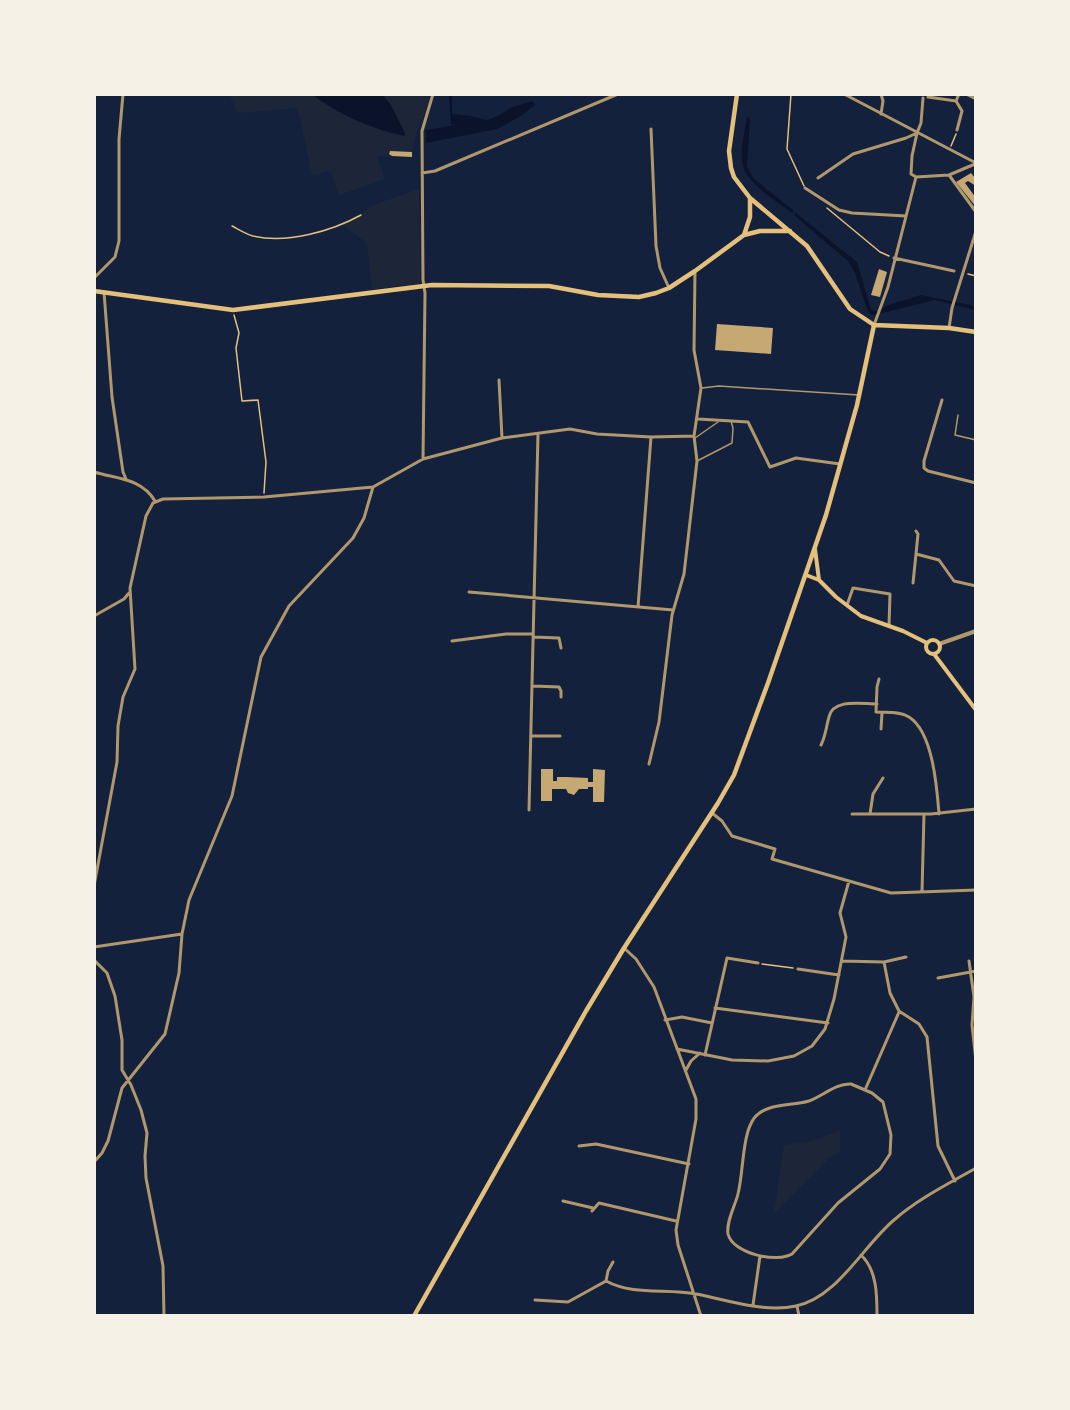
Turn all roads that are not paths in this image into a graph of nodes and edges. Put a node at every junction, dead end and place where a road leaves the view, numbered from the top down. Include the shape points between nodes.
1 (123, 94) edge
2 (433, 94) edge
3 (618, 94) edge
4 (737, 94) edge
5 (844, 94) edge
6 (881, 94) edge
7 (959, 94) edge
8 (966, 94) edge
9 (922, 96) edge
10 (929, 96) edge
11 (975, 99) edge
12 (956, 101) junction
13 (881, 114) junction
14 (651, 129) dead end
15 (957, 130) road end
16 (916, 133) junction
17 (975, 164) edge
18 (421, 174) junction
19 (949, 175) junction
20 (916, 177) junction
21 (818, 178) dead end
22 (805, 188) road end
23 (750, 198) junction
24 (975, 212) edge
25 (906, 216) junction
26 (790, 231) junction
27 (975, 231) edge
28 (744, 235) junction
29 (894, 258) junction
30 (695, 271) junction
31 (954, 271) dead end
32 (94, 278) edge
33 (425, 286) junction
34 (669, 288) junction
35 (94, 291) edge
36 (104, 292) junction
37 (874, 325) junction
38 (949, 328) junction
39 (975, 332) edge
40 (499, 380) dead end
41 (701, 388) junction
42 (859, 395) junction
43 (942, 400) dead end
44 (958, 415) dead end
45 (698, 419) junction
46 (722, 420) junction
47 (730, 421) junction
48 (538, 433) junction
49 (651, 437) junction
50 (694, 437) junction
51 (502, 438) junction
52 (975, 440) edge
53 (423, 459) junction
54 (696, 461) junction
55 (840, 464) junction
56 (94, 472) edge
57 (126, 479) junction
58 (975, 483) edge
59 (373, 487) junction
60 (155, 501) junction
61 (916, 531) dead end
62 (815, 549) junction
63 (916, 554) junction
64 (806, 575) junction
65 (819, 580) junction
66 (913, 583) dead end
67 (975, 586) edge
68 (469, 592) dead end
69 (128, 597) junction
70 (534, 598) junction
71 (638, 607) junction
72 (847, 607) junction
73 (674, 610) junction
74 (94, 616) edge
75 (889, 626) junction
76 (975, 631) edge
77 (533, 635) junction
78 (453, 641) dead end
79 (927, 643) junction
80 (939, 644) junction
81 (561, 648) dead end
82 (934, 654) junction
83 (879, 679) dead end
84 (533, 686) junction
85 (561, 697) dead end
86 (876, 704) junction
87 (975, 710) edge
88 (882, 712) junction
89 (881, 729) dead end
90 (531, 736) junction
91 (560, 736) dead end
92 (821, 745) dead end
93 (649, 764) dead end
94 (883, 778) dead end
95 (975, 809) edge
96 (529, 810) dead end
97 (712, 813) junction
98 (852, 814) dead end
99 (870, 814) junction
100 (924, 814) junction
101 (939, 814) junction
102 (849, 881) junction
103 (94, 886) edge
104 (975, 890) edge
105 (922, 892) junction
106 (182, 934) junction
107 (94, 947) edge
108 (624, 948) junction
109 (906, 957) dead end
110 (94, 960) edge
111 (842, 961) junction
112 (969, 961) dead end
113 (884, 962) junction
114 (758, 963) road end
115 (798, 969) road end
116 (975, 971) edge
117 (970, 973) junction
118 (839, 975) junction
119 (938, 978) dead end
120 (715, 1008) junction
121 (899, 1011) junction
122 (665, 1020) junction
123 (712, 1023) junction
124 (828, 1023) junction
125 (974, 1024) edge
126 (677, 1049) junction
127 (700, 1053) junction
128 (705, 1055) junction
129 (975, 1061) edge
130 (686, 1070) junction
131 (128, 1079) junction
132 (865, 1090) junction
133 (579, 1146) dead end
134 (94, 1162) edge
135 (689, 1164) junction
136 (975, 1168) edge
137 (955, 1181) junction
138 (563, 1201) dead end
139 (676, 1221) junction
140 (760, 1255) junction
141 (861, 1255) junction
142 (613, 1262) dead end
143 (606, 1281) junction
144 (694, 1293) junction
145 (535, 1300) dead end
146 (753, 1305) junction
147 (797, 1306) junction
148 (164, 1316) edge
149 (414, 1316) edge
150 (701, 1316) edge
151 (799, 1316) edge
152 (877, 1316) edge

1 - 32 street via 119,241 115,257
2 - 18 street via 422,130
3 - 18 street
4 - 23 main road via 730,168
5 - 13 street
6 - 13 street
7 - 12 street
8 - 11 street
9 - 10 street
9 - 16 street via 921,123
10 - 12 street
12 - 15 street via 962,111
13 - 16 street
14 - 34 street via 656,246
16 - 17 street
16 - 20 street via 911,172
16 - 21 street via 853,154
17 - 19 street
18 - 33 street
19 - 20 street
19 - 24 street
20 - 25 street
22 - 25 street via 839,210
23 - 26 main road
23 - 28 main road via 750,217
25 - 29 street
26 - 28 main road
26 - 37 main road via 815,256 847,306
27 - 38 street
28 - 30 main road
29 - 31 street
29 - 37 street
30 - 34 main road
30 - 41 street via 694,350
33 - 34 main road via 549,286 639,297
33 - 36 main road via 233,310
33 - 53 street
35 - 36 main road
36 - 57 street via 112,397
37 - 38 main road
37 - 42 main road
38 - 39 main road
40 - 51 street
41 - 42 lane
41 - 45 street
42 - 55 main road
43 - 58 street via 924,468
44 - 52 lane via 955,435
45 - 46 street
45 - 50 street
46 - 47 street
46 - 50 lane
47 - 54 lane via 732,443
47 - 55 street via 748,423 770,467 796,458
48 - 49 street via 570,429
48 - 51 street
48 - 70 street
49 - 50 street
49 - 71 street
50 - 54 street
51 - 53 street
53 - 59 street
54 - 73 street via 684,574
55 - 62 main road
56 - 57 street
57 - 60 street via 142,487
59 - 60 street
59 - 106 street via 353,538 290,606 261,657 232,796 189,900
60 - 69 street via 146,516
61 - 63 street
62 - 64 main road
62 - 65 main road
63 - 66 street
63 - 67 street via 942,562 954,581
64 - 65 main road
64 - 97 main road via 737,766
65 - 72 main road
68 - 70 street
69 - 74 street
69 - 103 street via 135,669 123,697 117,762
70 - 71 street
70 - 77 street
71 - 73 street
72 - 75 main road
72 - 75 street via 853,588 890,594
73 - 93 street via 659,722
75 - 79 main road
76 - 80 street
77 - 78 street via 506,634
77 - 81 street via 559,638
77 - 84 street
79 - 80 main road via 933,640
79 - 82 main road via 928,652
80 - 82 main road via 939,651
82 - 87 main road
83 - 86 street
84 - 85 street via 559,687
84 - 90 street
86 - 88 street via 876,712
86 - 92 street via 842,704 833,709
88 - 89 street
88 - 101 street via 900,713 921,730 934,771
90 - 91 street
90 - 96 street
94 - 99 street via 873,794
95 - 101 street
97 - 102 street via 732,836 775,849 772,859
97 - 108 main road
98 - 99 street
99 - 100 street
100 - 101 street
100 - 105 street
102 - 105 street via 891,893
102 - 111 street via 840,913 846,938
104 - 105 street
106 - 107 street
106 - 131 street via 179,973 165,1034
108 - 122 street via 652,983
108 - 149 main road
109 - 113 street
110 - 131 street via 106,973 115,996 122,1070
111 - 113 street
111 - 118 street
112 - 117 street
113 - 121 street via 890,993
114 - 120 street via 727,958
115 - 118 street
116 - 117 street
117 - 119 street
117 - 125 street
118 - 124 street
120 - 123 street
120 - 124 street
121 - 132 street
121 - 137 street via 919,1023 927,1037 938,1146
122 - 123 street via 681,1017
122 - 126 street
123 - 128 street
124 - 128 street via 812,1046 794,1056 750,1061
125 - 129 street
126 - 127 street
126 - 130 street
127 - 128 street
127 - 130 street
130 - 135 street via 696,1105
131 - 134 street via 108,1142
131 - 148 street via 147,1132 146,1178 163,1266
132 - 140 street via 880,1098 885,1106 891,1147 885,1164 838,1203 792,1254 783,1258
132 - 140 street via 842,1084 813,1100 765,1110 752,1121 728,1229 735,1245
133 - 135 street via 597,1144
135 - 139 street
136 - 137 street
137 - 141 street via 894,1220
138 - 139 street via 593,1209 599,1203
139 - 144 street via 678,1245
140 - 146 street
141 - 147 street via 826,1293
141 - 152 street via 874,1278
142 - 143 street
143 - 144 street via 634,1290
143 - 145 street via 568,1302
144 - 146 street
144 - 150 street
146 - 147 street
147 - 151 street

